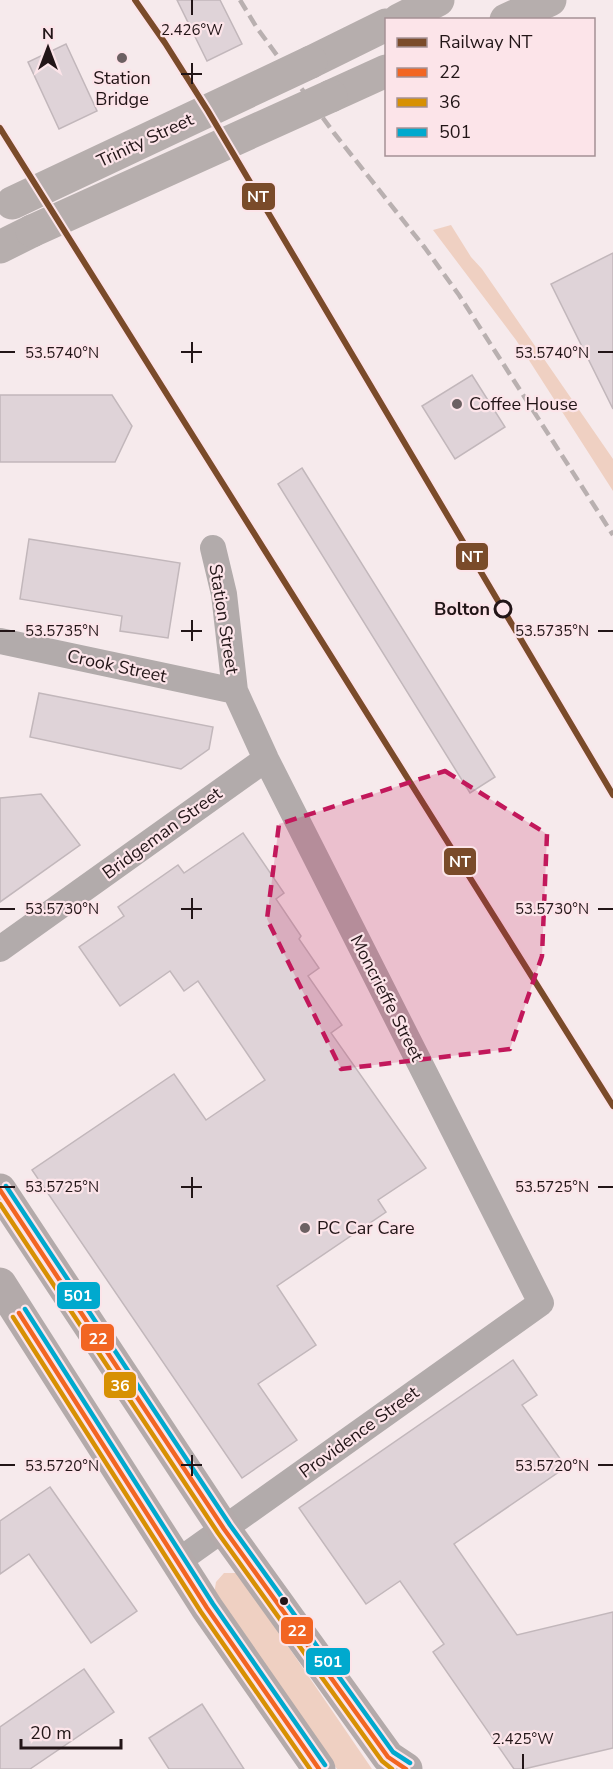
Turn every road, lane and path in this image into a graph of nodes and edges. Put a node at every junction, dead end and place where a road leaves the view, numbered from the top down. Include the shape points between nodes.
1 (438, 0) edge
2 (550, 0) edge
3 (403, 18) edge
4 (510, 18) edge
5 (385, 26) edge
6 (385, 72) edge
7 (6, 205) edge
8 (0, 247) edge
9 (213, 548) dead end
10 (0, 641) edge
11 (235, 691) junction
12 (266, 759) junction
13 (0, 949) edge
14 (0, 1190) edge
15 (0, 1284) edge
16 (541, 1303) joint
17 (224, 1529) junction
18 (177, 1562) junction
19 (319, 1769) edge
20 (406, 1769) edge

1 - 3 main road
2 - 4 main road
5 - 7 main road, Trinity Street, bridge
6 - 8 main road, Trinity Street, bridge
9 - 11 street, Station Street via 224,594
10 - 11 street, Crook Street
11 - 12 street, Moncrieffe Street
12 - 13 street, Bridgeman Street
12 - 16 street, Moncrieffe Street
14 - 17 street
15 - 18 street
16 - 17 street, Providence Street
17 - 18 street, Providence Street
17 - 20 street via 388,1756
18 - 19 street

